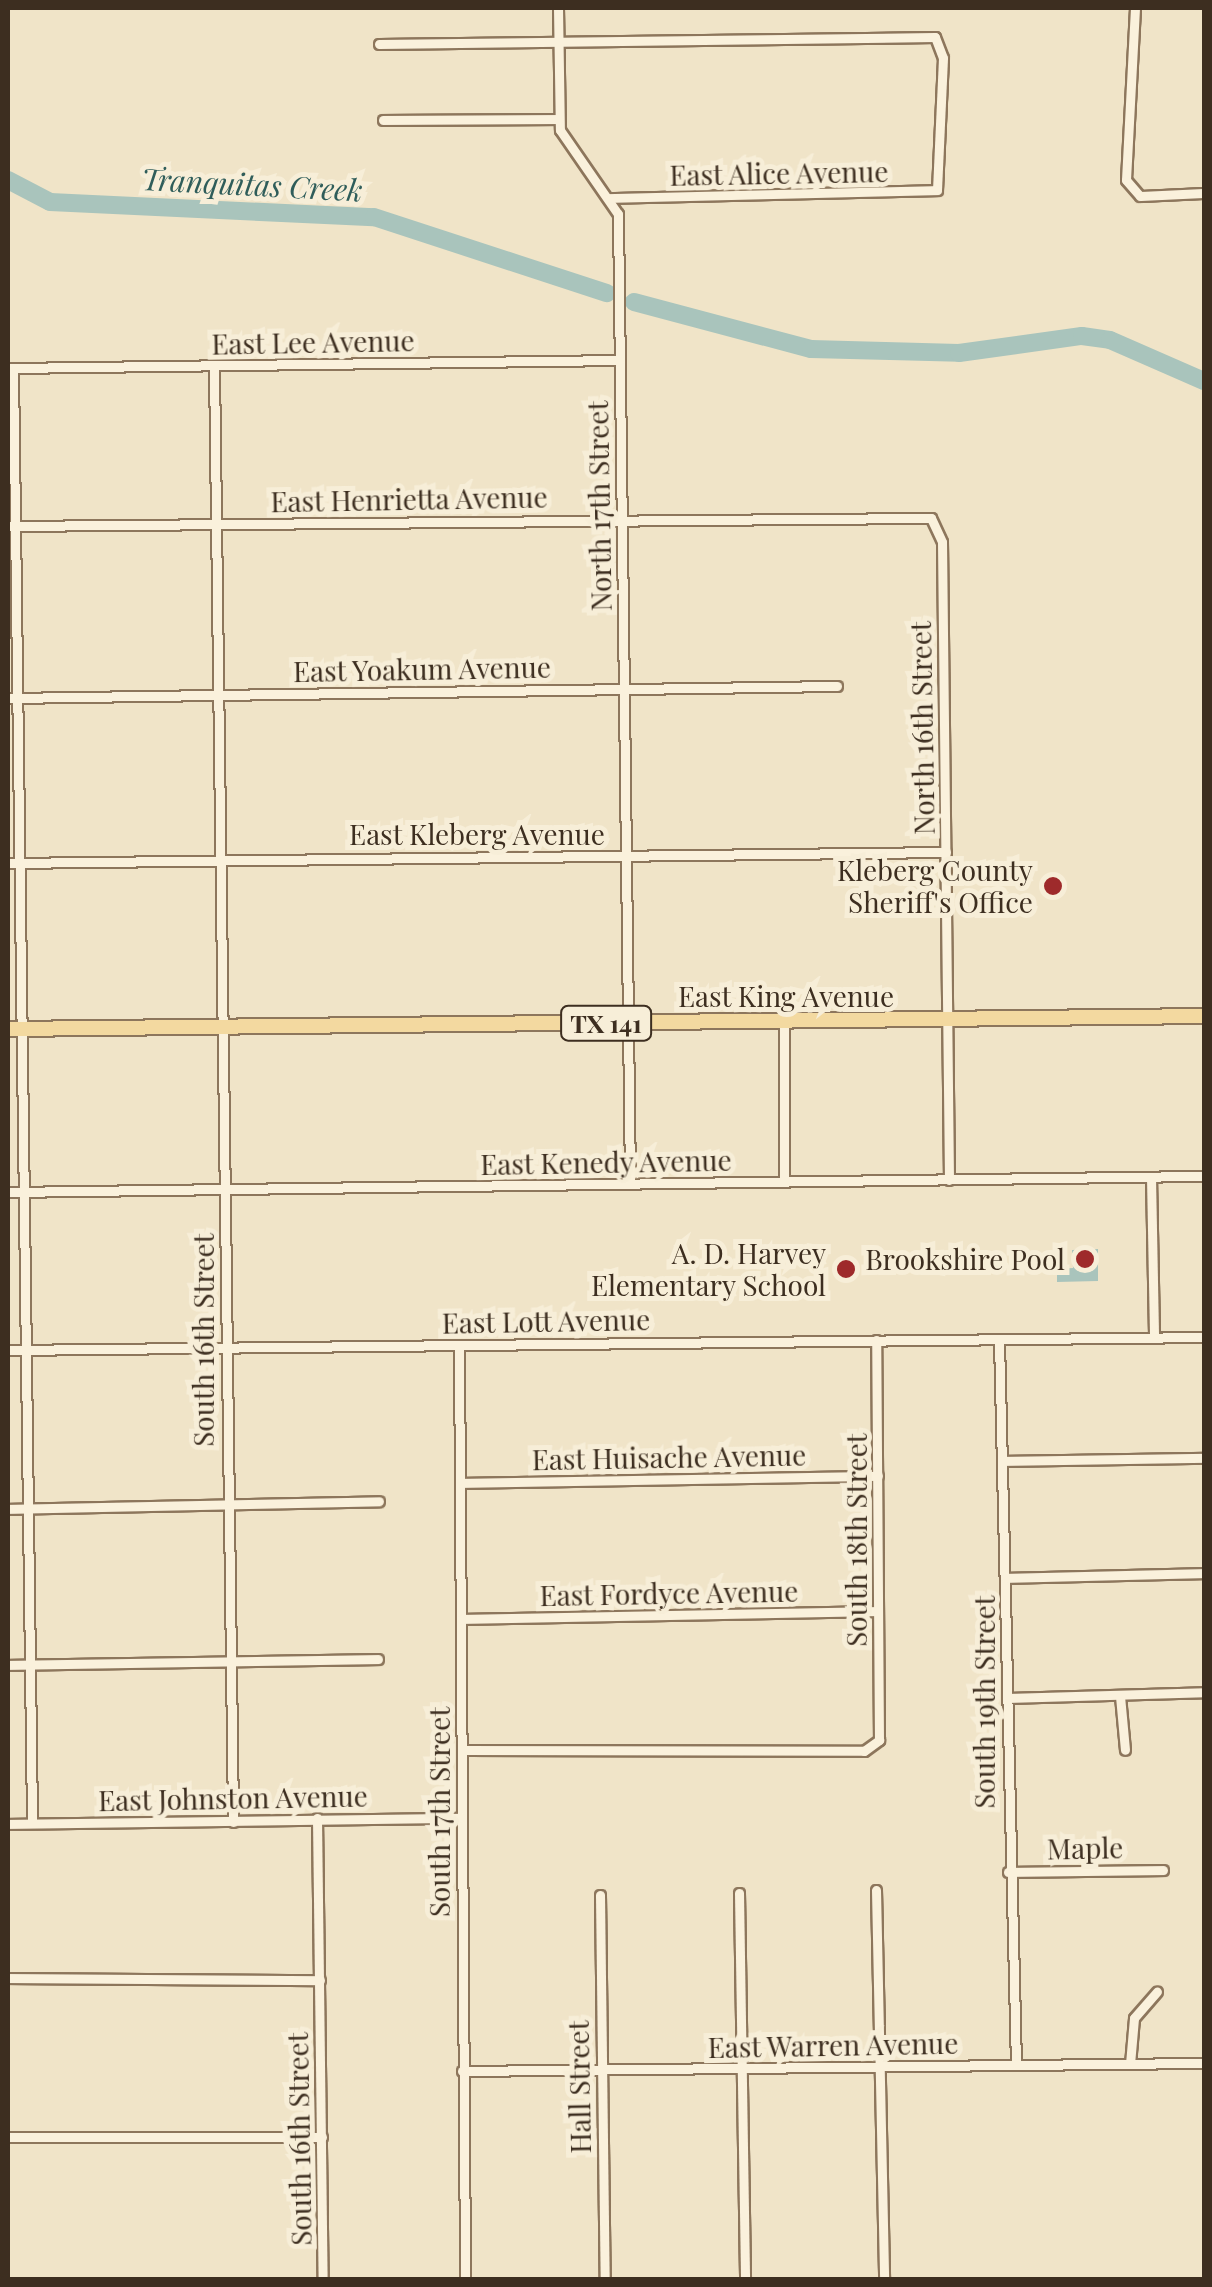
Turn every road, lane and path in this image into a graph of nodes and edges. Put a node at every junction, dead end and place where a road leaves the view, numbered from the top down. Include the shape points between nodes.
1 (558, 8) edge
2 (1135, 8) edge
3 (558, 41) junction
4 (379, 44) dead end
5 (383, 120) dead end
6 (558, 120) junction
7 (1204, 192) edge
8 (609, 198) junction
9 (620, 360) junction
10 (214, 366) junction
11 (10, 368) edge
12 (622, 518) junction
13 (932, 518) joint
14 (11, 526) edge
15 (214, 526) junction
16 (837, 686) dead end
17 (624, 688) junction
18 (218, 696) junction
19 (13, 698) edge
20 (946, 852) junction
21 (628, 856) junction
22 (222, 858) junction
23 (13, 863) edge
24 (1204, 1016) edge
25 (950, 1020) junction
26 (784, 1021) junction
27 (628, 1022) junction
28 (225, 1028) junction
29 (15, 1029) edge
30 (1204, 1176) edge
31 (1151, 1177) junction
32 (949, 1180) junction
33 (784, 1182) junction
34 (630, 1184) junction
35 (225, 1190) junction
36 (8, 1192) edge
37 (22, 1192) junction
38 (1154, 1334) junction
39 (1204, 1337) edge
40 (1000, 1339) junction
41 (876, 1340) junction
42 (458, 1345) junction
43 (224, 1347) junction
44 (8, 1350) edge
45 (22, 1350) junction
46 (1204, 1458) edge
47 (1003, 1461) junction
48 (878, 1476) junction
49 (461, 1482) junction
50 (379, 1501) dead end
51 (228, 1508) junction
52 (8, 1509) edge
53 (26, 1509) junction
54 (1204, 1573) edge
55 (1006, 1578) junction
56 (876, 1611) junction
57 (464, 1619) junction
58 (378, 1659) dead end
59 (230, 1663) junction
60 (8, 1665) edge
61 (28, 1665) junction
62 (1204, 1692) edge
63 (1120, 1696) junction
64 (1007, 1698) junction
65 (462, 1750) junction
66 (1125, 1750) dead end
67 (317, 1818) junction
68 (460, 1818) junction
69 (233, 1822) junction
70 (32, 1823) junction
71 (8, 1824) edge
72 (1163, 1870) dead end
73 (1008, 1872) junction
74 (876, 1890) dead end
75 (739, 1893) dead end
76 (600, 1895) dead end
77 (8, 1978) edge
78 (320, 1980) junction
79 (1158, 1992) dead end
80 (1204, 2063) edge
81 (1130, 2064) junction
82 (1016, 2065) junction
83 (742, 2068) junction
84 (880, 2068) junction
85 (462, 2071) junction
86 (601, 2073) junction
87 (8, 2136) edge
88 (322, 2136) junction
89 (323, 2280) edge
90 (466, 2280) edge
91 (604, 2280) edge
92 (744, 2280) edge
93 (884, 2280) edge

1 - 3 street
2 - 7 street via 1126,180 1140,196
3 - 4 street
3 - 6 street
3 - 8 street, East Alice Avenue via 923,35 936,38 943,58 940,179 928,194
5 - 6 street
6 - 8 street, North 17th Street
8 - 9 street, North 17th Street via 618,214
9 - 10 street, East Lee Avenue
9 - 12 street, North 17th Street
10 - 11 street, East Lee Avenue
10 - 15 street
11 - 14 street
12 - 13 street, East Henrietta Avenue
12 - 15 street, East Henrietta Avenue
12 - 17 street, North 17th Street
13 - 20 street, North 16th Street via 942,542
14 - 15 street, East Henrietta Avenue
14 - 19 street
15 - 18 street
16 - 17 street, East Yoakum Avenue
17 - 18 street, East Yoakum Avenue
17 - 21 street, North 17th Street
18 - 19 street, East Yoakum Avenue
18 - 22 street
19 - 23 street
20 - 21 street, East Kleberg Avenue
20 - 25 street, North 16th Street
21 - 22 street, East Kleberg Avenue
21 - 27 street, North 17th Street
22 - 23 street, East Kleberg Avenue
22 - 28 street, South 16th Street
23 - 29 street
24 - 25 main road, East King Avenue / TX 141
25 - 26 main road, East King Avenue / TX 141
25 - 32 street, North 16th Street
26 - 27 main road, East King Avenue / TX 141
26 - 33 street
27 - 28 main road, East King Avenue / TX 141
27 - 34 street
28 - 29 main road, East King Avenue / TX 141
28 - 35 street, South 16th Street
29 - 37 street
30 - 31 street, East Kenedy Avenue
31 - 32 street, East Kenedy Avenue
31 - 38 street
32 - 33 street, East Kenedy Avenue
33 - 34 street, East Kenedy Avenue
34 - 35 street, East Kenedy Avenue
35 - 37 street, East Kenedy Avenue
35 - 43 street, South 16th Street
36 - 37 street, East Kenedy Avenue
37 - 45 street
38 - 39 street, East Lott Avenue
38 - 40 street, East Lott Avenue
40 - 41 street, East Lott Avenue
40 - 47 street, South 19th Street
41 - 42 street, East Lott Avenue
41 - 48 street, South 18th Street
42 - 43 street, East Lott Avenue
42 - 49 street, South 17th Street
43 - 45 street, East Lott Avenue
43 - 51 street, South 16th Street
44 - 45 street, East Lott Avenue
45 - 53 street
46 - 47 street
47 - 55 street, South 19th Street
48 - 49 street, East Huisache Avenue
48 - 56 street, South 18th Street
49 - 57 street, South 17th Street
50 - 51 street
51 - 53 street
51 - 59 street, South 16th Street
52 - 53 street
53 - 61 street
54 - 55 street
55 - 64 street, South 19th Street
56 - 57 street, East Fordyce Avenue
56 - 65 street, South 18th Street via 879,1740 864,1751
57 - 65 street, South 17th Street
58 - 59 street
59 - 61 street
59 - 69 street, South 16th Street
60 - 61 street
61 - 70 street
62 - 63 street
63 - 64 street
63 - 66 street
64 - 73 street, South 19th Street
65 - 68 street, South 17th Street
67 - 68 street, East Johnston Avenue
67 - 69 street, East Johnston Avenue
67 - 78 street, South 16th Street
68 - 85 street, South 17th Street
69 - 70 street, East Johnston Avenue
70 - 71 street, East Johnston Avenue
72 - 73 street, Maple
73 - 82 street, South 19th Street
74 - 84 street
75 - 83 street
76 - 86 street, Hall Street
77 - 78 street
78 - 88 street, South 16th Street
79 - 81 street via 1134,2018
80 - 81 street, East Warren Avenue
81 - 82 street, East Warren Avenue
82 - 84 street, East Warren Avenue
83 - 84 street, East Warren Avenue
83 - 86 street, East Warren Avenue
83 - 92 street
84 - 93 street
85 - 86 street, East Warren Avenue
85 - 90 street, South 17th Street
86 - 91 street, Hall Street
87 - 88 street
88 - 89 street, South 16th Street

